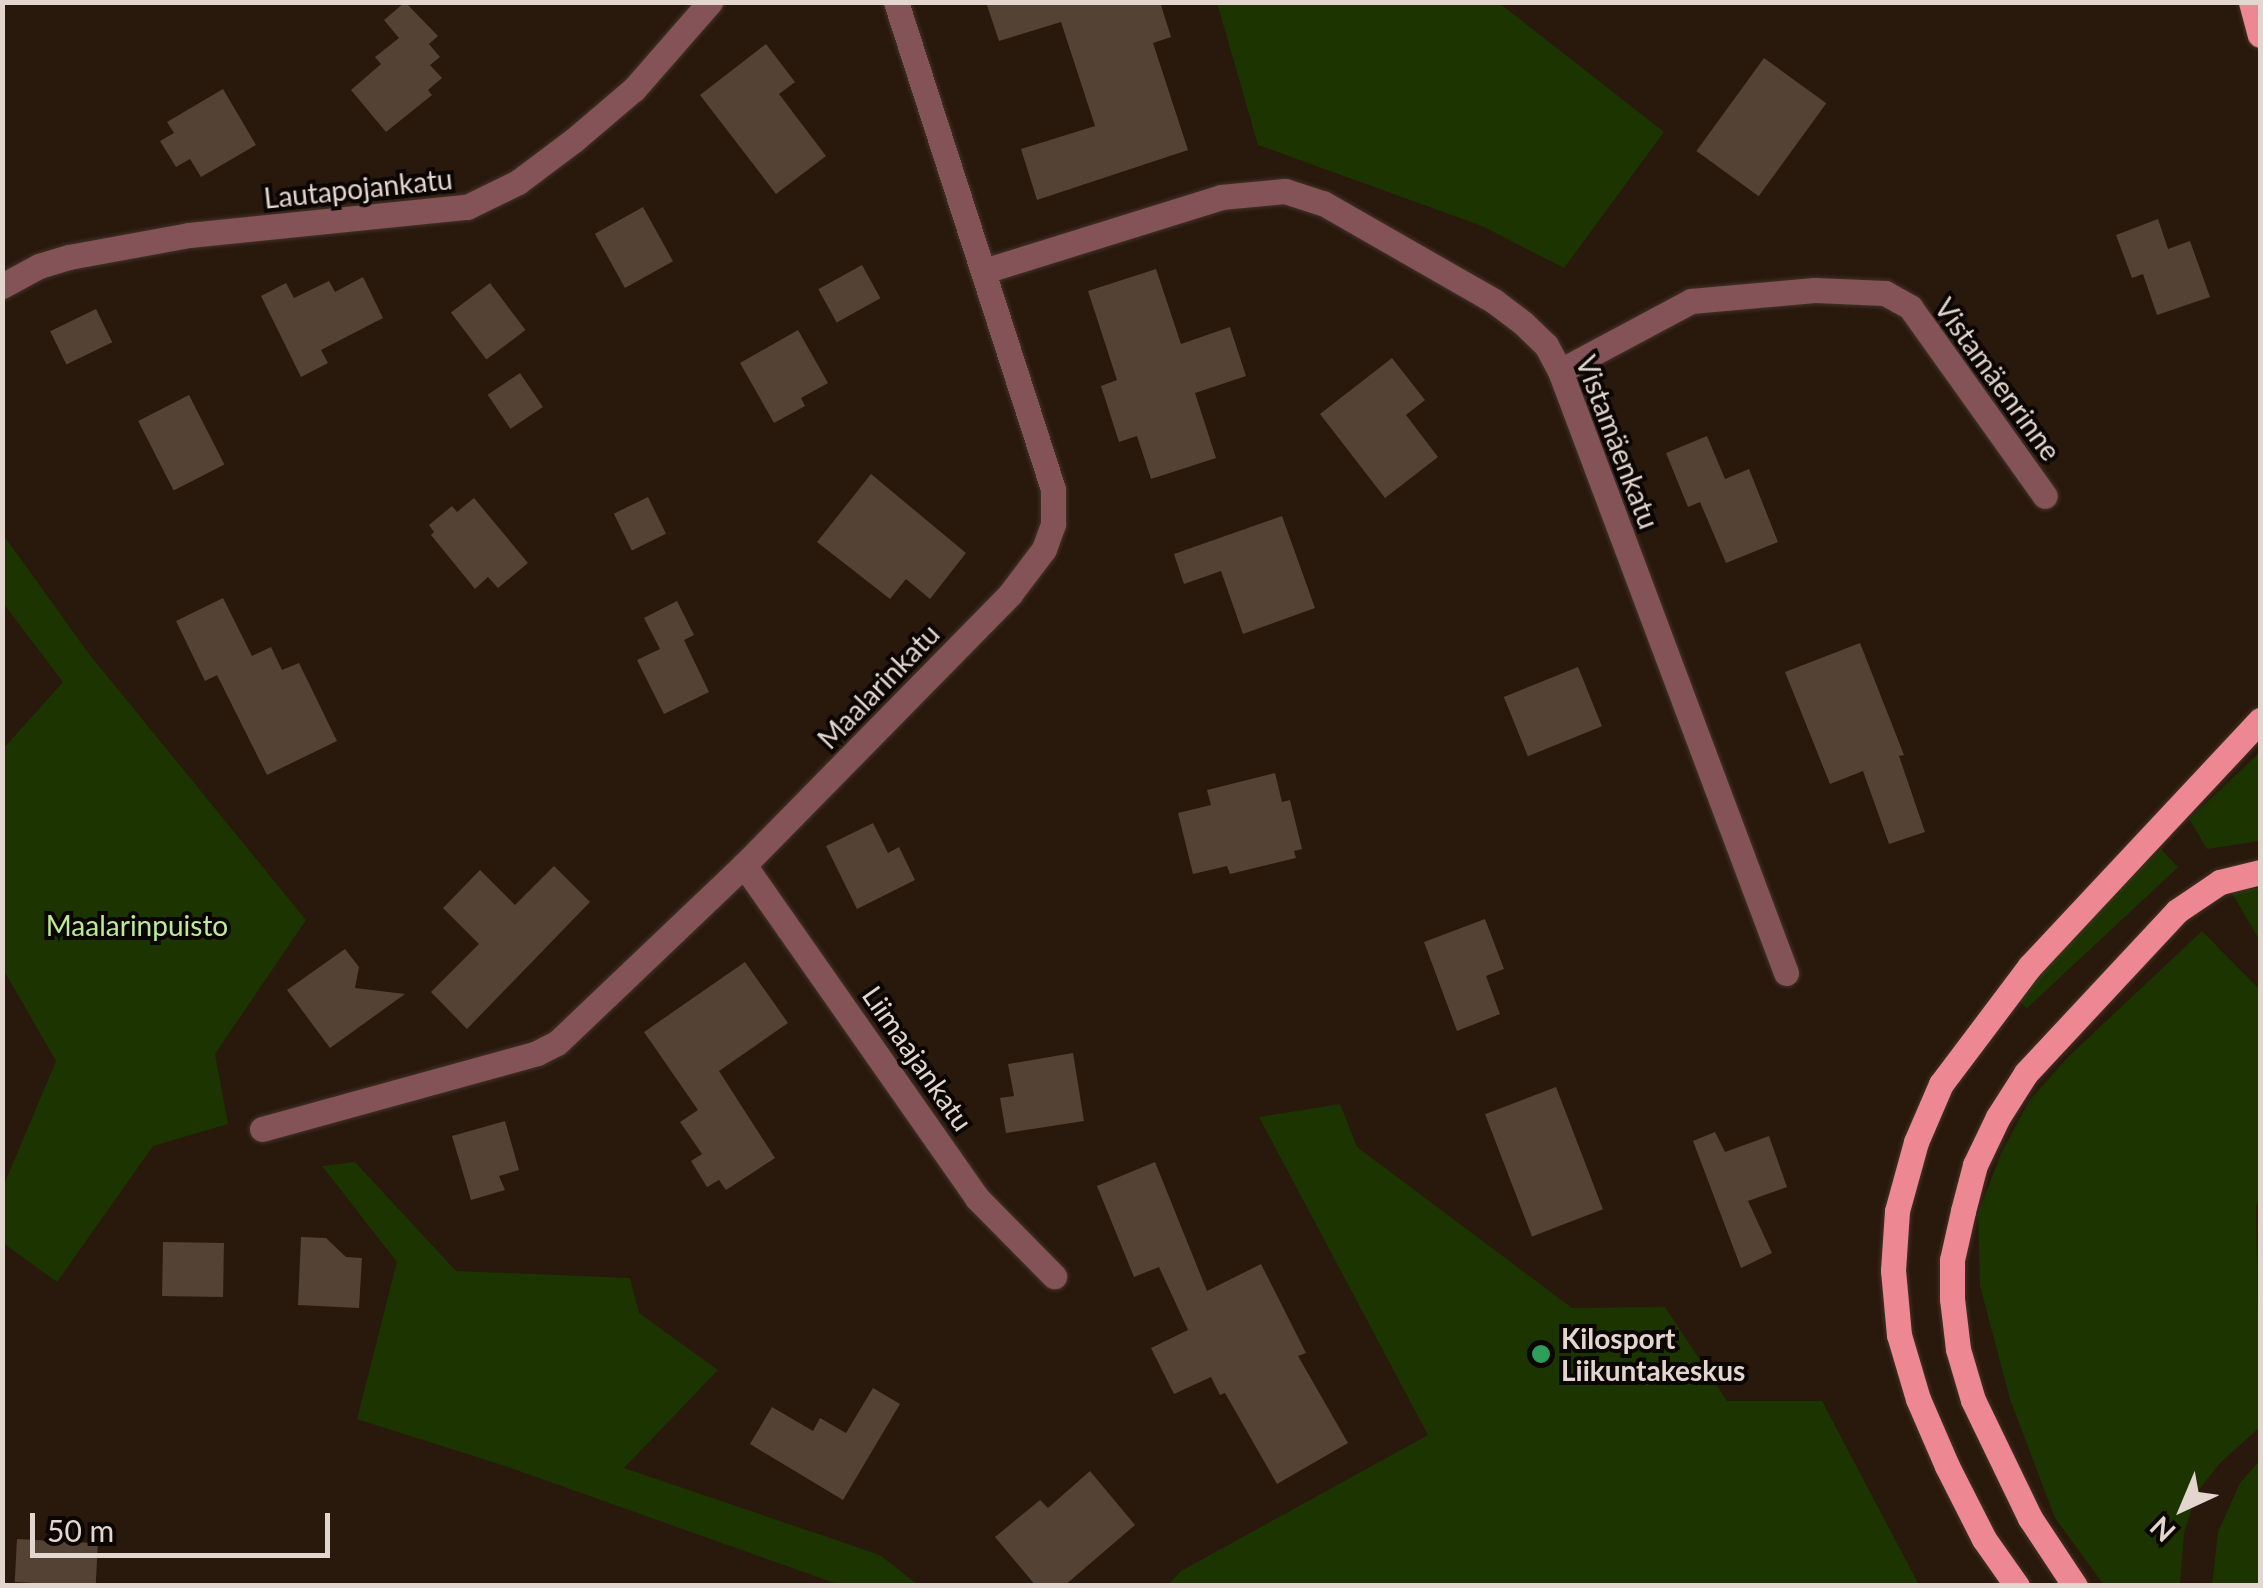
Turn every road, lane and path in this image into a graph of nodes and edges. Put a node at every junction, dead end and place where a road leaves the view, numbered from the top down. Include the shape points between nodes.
1 (710, 2) edge
2 (896, 2) edge
3 (2251, 2) edge
4 (2260, 34) edge
5 (984, 271) junction
6 (2, 286) edge
7 (1560, 371) junction
8 (2045, 496) dead end
9 (2260, 720) edge
10 (744, 865) junction
11 (2260, 872) edge
12 (1786, 973) dead end
13 (262, 1129) dead end
14 (1054, 1276) dead end
15 (2017, 1586) edge
16 (2075, 1586) edge

1 - 6 street, Lautapojankatu via 634,89 518,182 467,208 190,235 69,256
2 - 5 street, Maalarinkatu
3 - 4 main road
5 - 7 street, Vistamäenkatu via 1221,197 1286,191 1323,202 1494,301 1546,345
5 - 10 street, Maalarinkatu via 1053,490 1049,537 1010,594
7 - 8 street, Vistamäenrinne via 1691,301 1815,290 1885,293 1910,307
7 - 12 street, Vistamäenkatu
9 - 15 main road via 1993,1010 1942,1084 1916,1142 1897,1210 1899,1335 1947,1466 1984,1540
10 - 13 street, Maalarinkatu via 547,1049
10 - 14 street, Liimaajankatu via 978,1198
11 - 16 main road via 2220,882 2177,910 2040,1058 1998,1117 1967,1196 1952,1260 1958,1349 1996,1455

